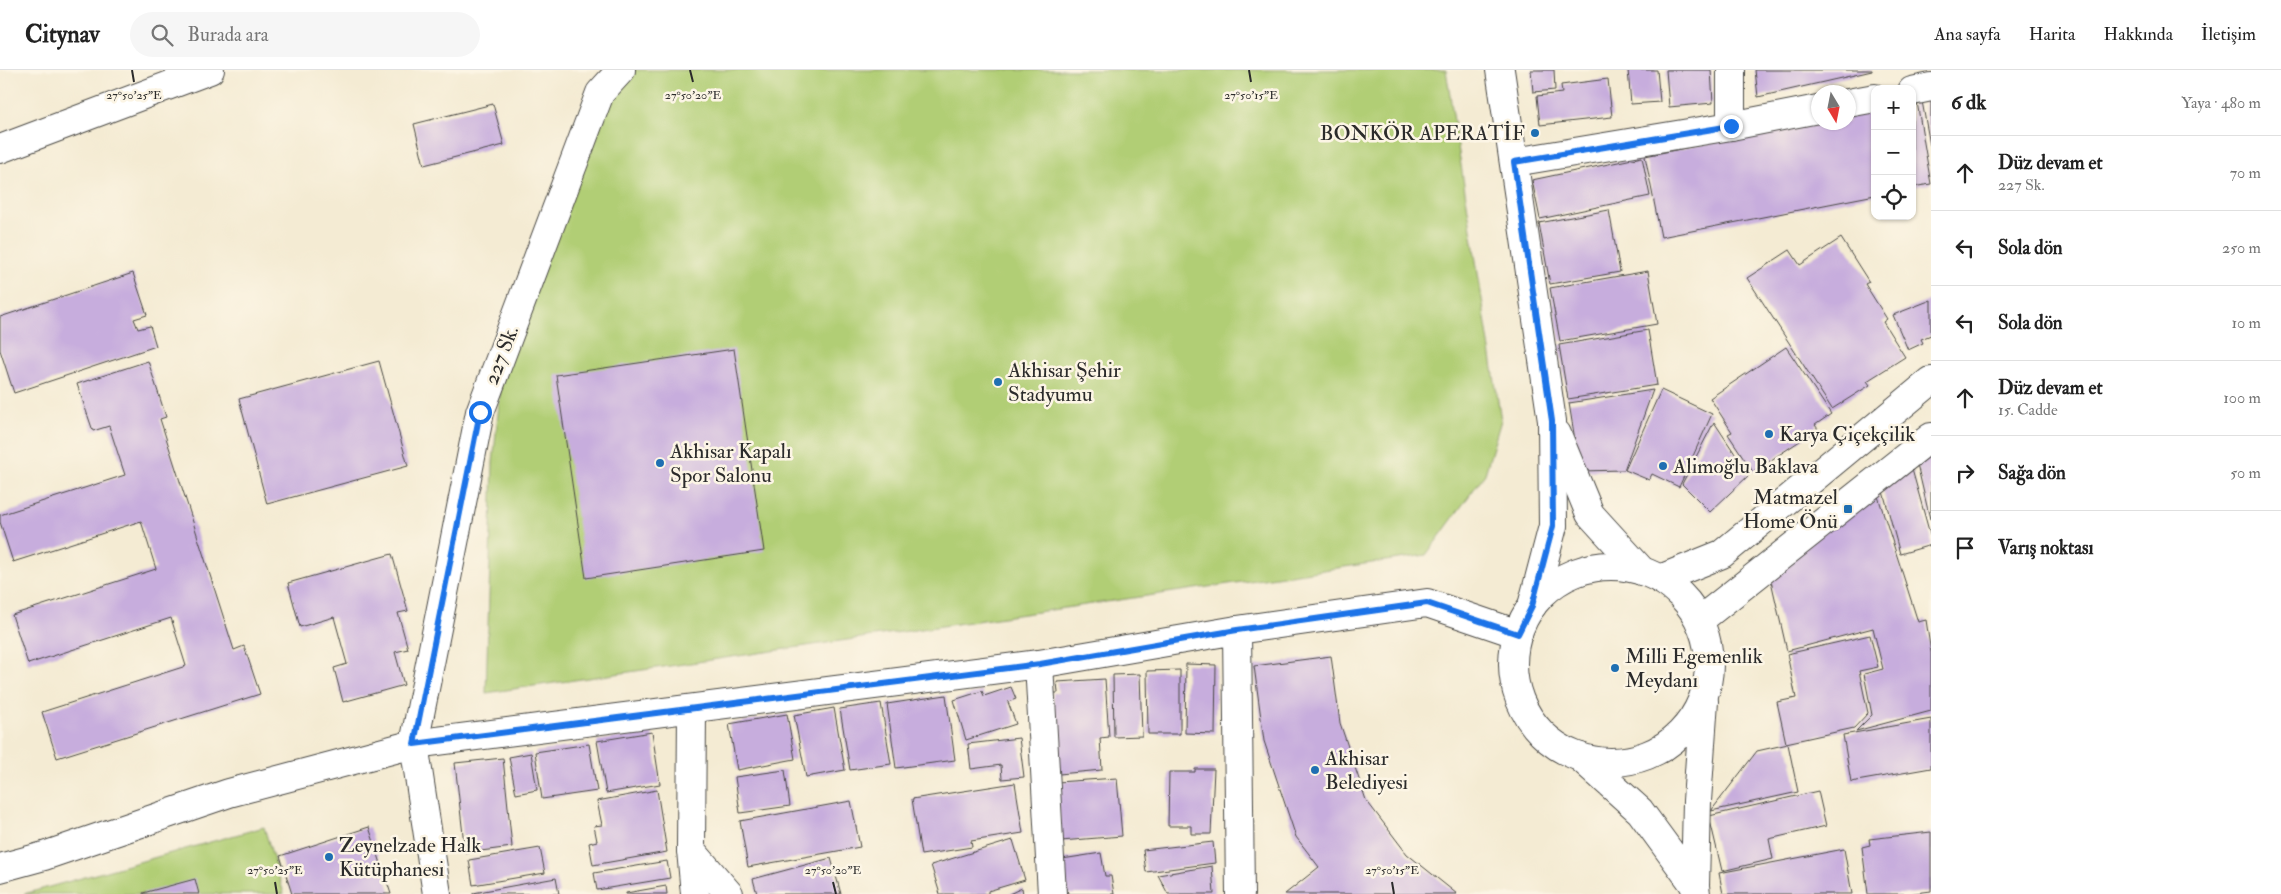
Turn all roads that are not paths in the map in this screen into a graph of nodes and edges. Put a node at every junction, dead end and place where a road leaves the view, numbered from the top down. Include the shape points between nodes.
1 (210, 70) edge
2 (621, 70) edge
3 (1500, 70) edge
4 (1731, 70) edge
5 (1931, 87) edge
6 (1916, 90) edge
7 (1871, 99) edge
8 (1856, 102) edge
9 (1811, 110) edge
10 (1731, 126) junction
11 (0, 149) edge
12 (1514, 162) junction
13 (1931, 381) edge
14 (1552, 421) junction
15 (1931, 437) edge
16 (1651, 575) junction
17 (1532, 606) junction
18 (1700, 620) junction
19 (1237, 630) junction
20 (1518, 634) junction
21 (1040, 664) junction
22 (1705, 695) junction
23 (692, 709) junction
24 (414, 744) junction
25 (1580, 757) junction
26 (691, 850) junction
27 (0, 868) edge
28 (1695, 890) edge
29 (437, 894) edge
30 (695, 894) edge
31 (729, 894) edge
32 (1052, 894) edge
33 (1240, 894) edge

1 - 11 street
2 - 24 street, 227 Sk. via 600,93 480,412
3 - 12 street
4 - 10 street
5 - 6 street
7 - 8 street
9 - 10 street
10 - 12 street
12 - 14 street
13 - 16 street via 1722,554
14 - 16 street via 1590,514
14 - 17 street via 1553,526
15 - 18 street
16 - 17 street via 1612,566 1582,571 1554,584
16 - 18 street via 1685,599
17 - 20 street
18 - 22 street via 1708,644 1710,670
19 - 20 street via 1427,603
19 - 21 street
19 - 33 street
20 - 25 street via 1513,664 1517,694 1531,722 1553,744
21 - 23 street
21 - 32 street
22 - 25 street via 1691,722 1669,744 1641,758 1610,762
22 - 28 street via 1696,801
23 - 24 street
23 - 26 street
24 - 27 street via 229,794
24 - 29 street, 227 Sk.
25 - 28 street via 1640,811
26 - 30 street
26 - 31 street

